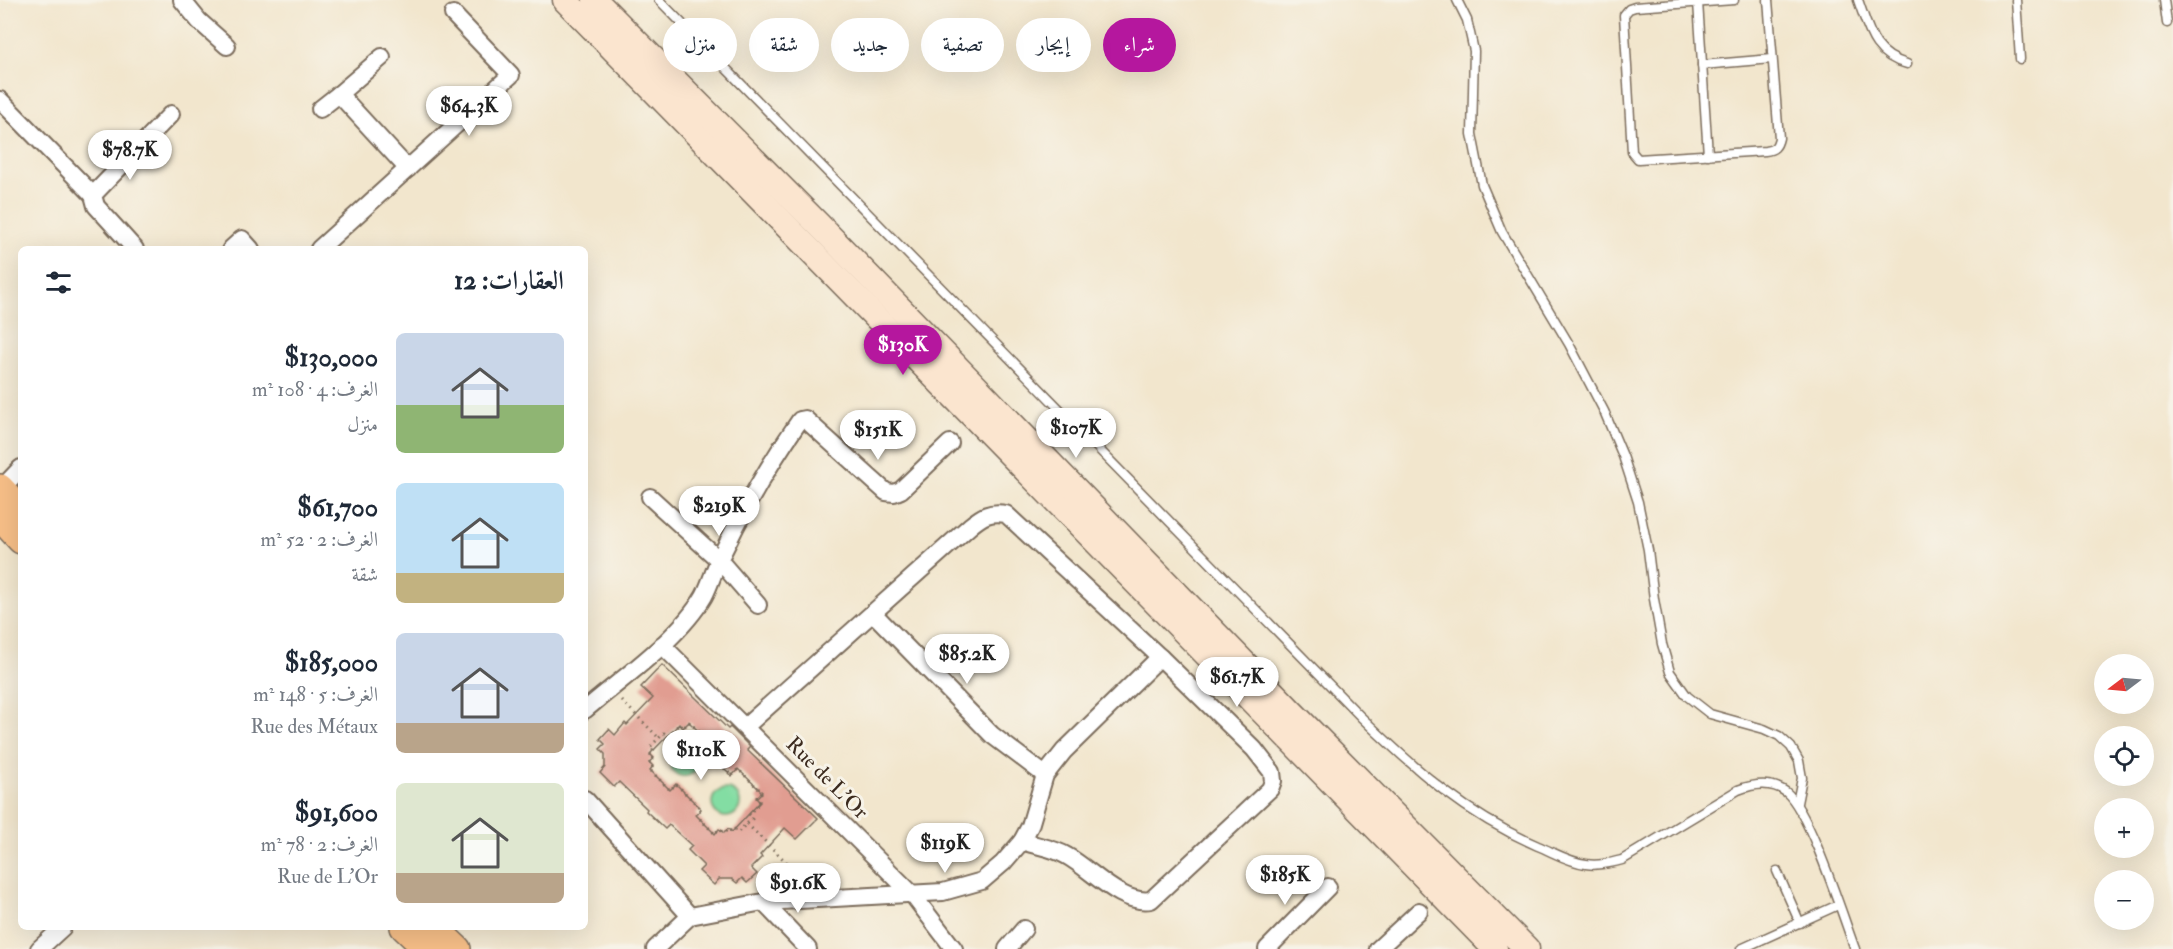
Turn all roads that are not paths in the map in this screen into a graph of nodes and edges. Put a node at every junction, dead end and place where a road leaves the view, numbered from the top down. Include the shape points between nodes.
1 (182, 0) edge
2 (565, 0) edge
3 (595, 0) edge
4 (659, 0) edge
5 (1457, 0) edge
6 (1734, 0) edge
7 (1768, 0) edge
8 (1858, 0) edge
9 (2016, 0) edge
10 (2164, 0) edge
11 (1692, 2) edge
12 (1632, 3) edge
13 (453, 14) dead end
14 (2166, 23) dead end
15 (227, 46) dead end
16 (382, 57) dead end
17 (1772, 59) junction
18 (2019, 59) dead end
19 (1907, 64) dead end
20 (1702, 65) junction
21 (339, 94) junction
22 (0, 100) edge
23 (321, 109) dead end
24 (171, 114) dead end
25 (1708, 155) junction
26 (408, 169) junction
27 (93, 195) junction
28 (132, 246) edge
29 (234, 246) edge
30 (249, 246) edge
31 (322, 246) edge
32 (950, 443) dead end
33 (18, 471) edge
34 (1, 489) edge
35 (650, 497) dead end
36 (18, 507) edge
37 (0, 517) edge
38 (18, 537) edge
39 (719, 560) junction
40 (758, 605) dead end
41 (873, 613) junction
42 (662, 645) junction
43 (1160, 657) junction
44 (588, 707) edge
45 (745, 727) junction
46 (1045, 775) junction
47 (588, 803) edge
48 (1797, 803) junction
49 (1022, 841) junction
50 (1777, 871) dead end
51 (1328, 887) dead end
52 (912, 894) junction
53 (763, 902) junction
54 (1839, 905) junction
55 (1419, 911) dead end
56 (690, 916) junction
57 (1800, 923) junction
58 (1024, 929) dead end
59 (60, 930) edge
60 (407, 930) edge
61 (437, 930) edge
62 (39, 949) edge
63 (427, 949) edge
64 (457, 949) edge
65 (655, 949) edge
66 (808, 949) edge
67 (954, 949) edge
68 (1007, 949) edge
69 (1267, 949) edge
70 (1378, 949) edge
71 (1495, 949) edge
72 (1527, 949) edge
73 (1742, 949) edge
74 (1855, 949) edge

1 - 15 street
2 - 71 street
3 - 72 street
4 - 48 lane via 1361,717 1416,770 1462,805 1513,835 1567,858 1585,864 1604,864 1622,860 1754,784 1770,784
5 - 48 lane via 1467,20 1474,51 1472,134 1482,185 1502,232 1569,344 1623,456 1638,502 1670,672 1687,696 1710,714 1771,732 1791,747 1802,778
6 - 11 lane
7 - 17 lane
8 - 19 lane via 1877,46 1895,61
9 - 18 lane
10 - 14 lane
11 - 12 lane
11 - 20 lane
12 - 25 lane via 1623,22 1632,152 1643,160
13 - 26 street via 511,75
16 - 21 street
17 - 20 lane
17 - 25 lane via 1777,145 1772,150
20 - 25 lane
21 - 23 street
21 - 26 street
22 - 27 street
24 - 27 street
26 - 31 street
27 - 28 street via 96,206
29 - 30 street via 242,239
32 - 39 street via 901,490 886,492 802,419 769,464
33 - 34 street
34 - 36 main road
35 - 39 street
37 - 38 main road
39 - 40 street
39 - 42 street via 704,596
41 - 43 street via 970,526 994,511 1006,514
41 - 45 street
41 - 46 street via 992,735
42 - 44 street
42 - 45 street, Rue de L'Or
43 - 46 street via 1064,751
43 - 49 street via 1254,749 1272,772 1270,789 1151,900 1142,902 1106,884 1066,855
45 - 52 street, Rue de L'Or
46 - 49 street
47 - 56 street
48 - 54 lane
49 - 52 street via 982,881 943,892
50 - 57 lane
51 - 69 street
52 - 53 street
52 - 67 street, Rue de L'Or
53 - 56 street
53 - 66 street
54 - 57 lane
54 - 74 lane
55 - 70 street
56 - 65 street
57 - 73 lane
58 - 68 street
59 - 62 street
60 - 63 main road
61 - 64 main road

